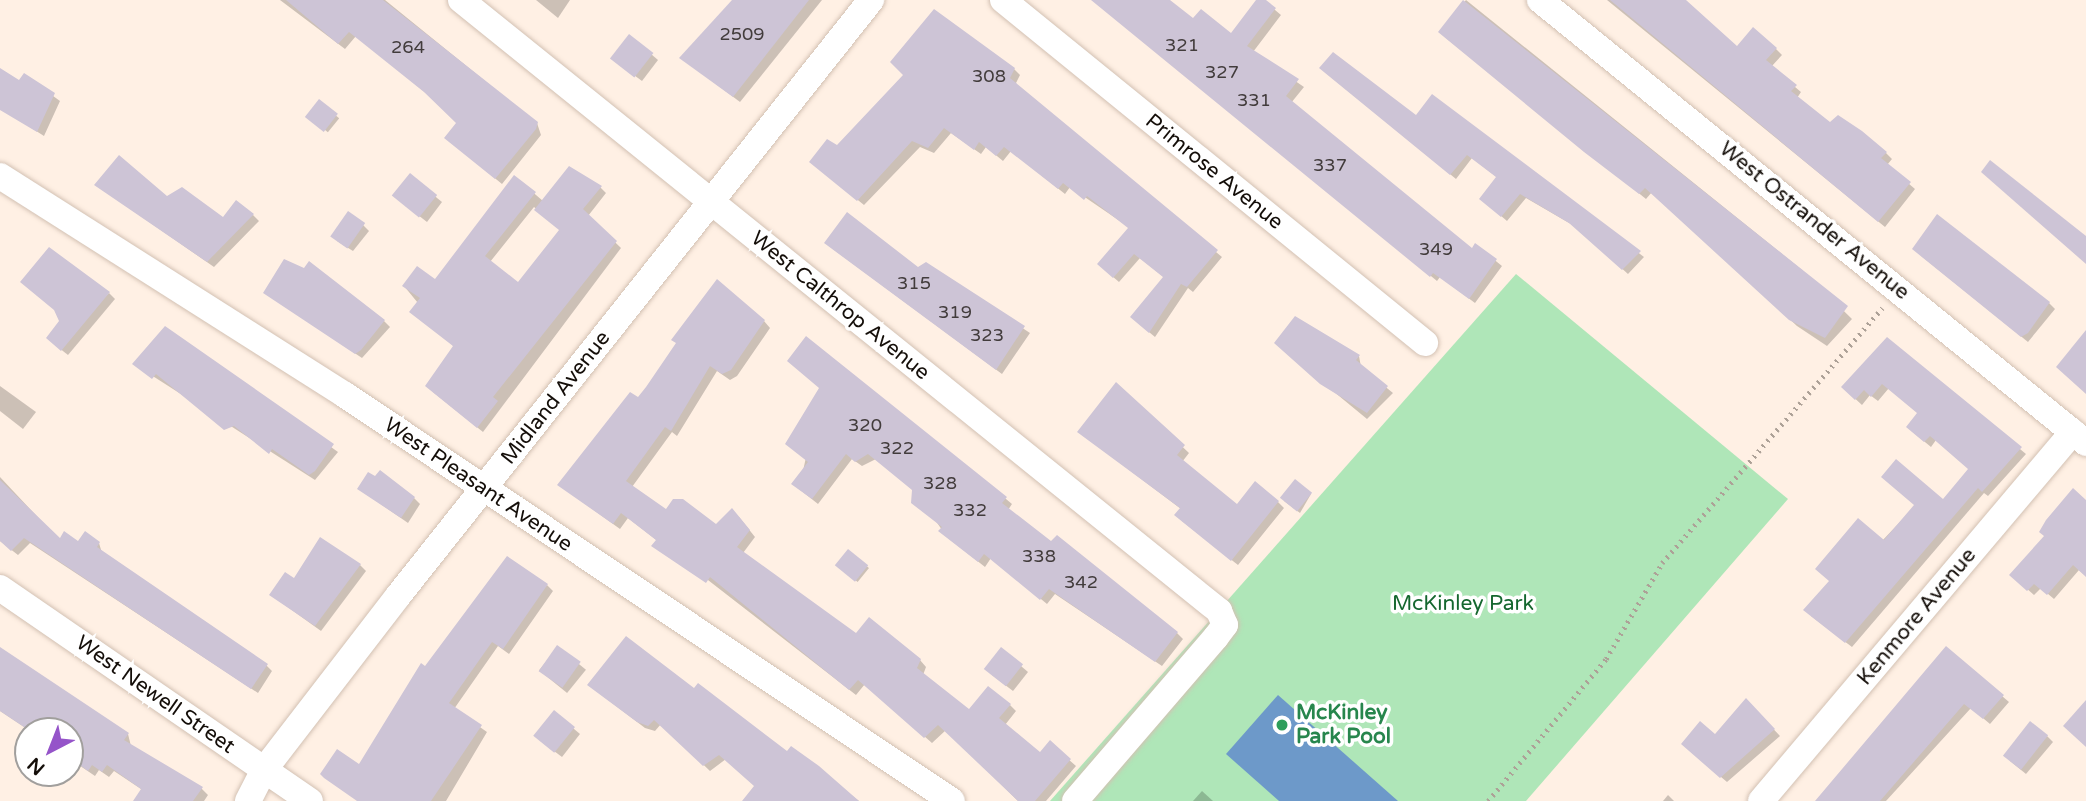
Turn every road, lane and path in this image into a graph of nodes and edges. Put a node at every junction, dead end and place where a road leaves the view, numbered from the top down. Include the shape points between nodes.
1 (461, 0) edge
2 (871, 0) edge
3 (1003, 0) edge
4 (1540, 0) edge
5 (0, 177) edge
6 (712, 202) junction
7 (1899, 289) junction
8 (1425, 343) dead end
9 (2080, 438) edge
10 (484, 489) junction
11 (0, 588) edge
12 (264, 770) junction
13 (248, 801) edge
14 (310, 801) edge
15 (951, 801) edge
16 (1075, 801) edge
17 (1488, 801) edge
18 (1761, 801) edge

1 - 6 street, West Calthrop Avenue
2 - 6 street, Midland Avenue
3 - 8 street, Primrose Avenue
4 - 7 street, West Ostrander Avenue
5 - 10 street, West Pleasant Avenue
6 - 10 street, Midland Avenue
6 - 16 street, West Calthrop Avenue via 1219,611 1225,625 1216,637
7 - 9 street, West Ostrander Avenue
7 - 17 path via 1662,563 1606,659
9 - 18 street, Kenmore Avenue
10 - 12 street, Midland Avenue
10 - 15 street, West Pleasant Avenue
11 - 12 street, West Newell Street
12 - 13 street, Midland Avenue
12 - 14 street, West Newell Street

